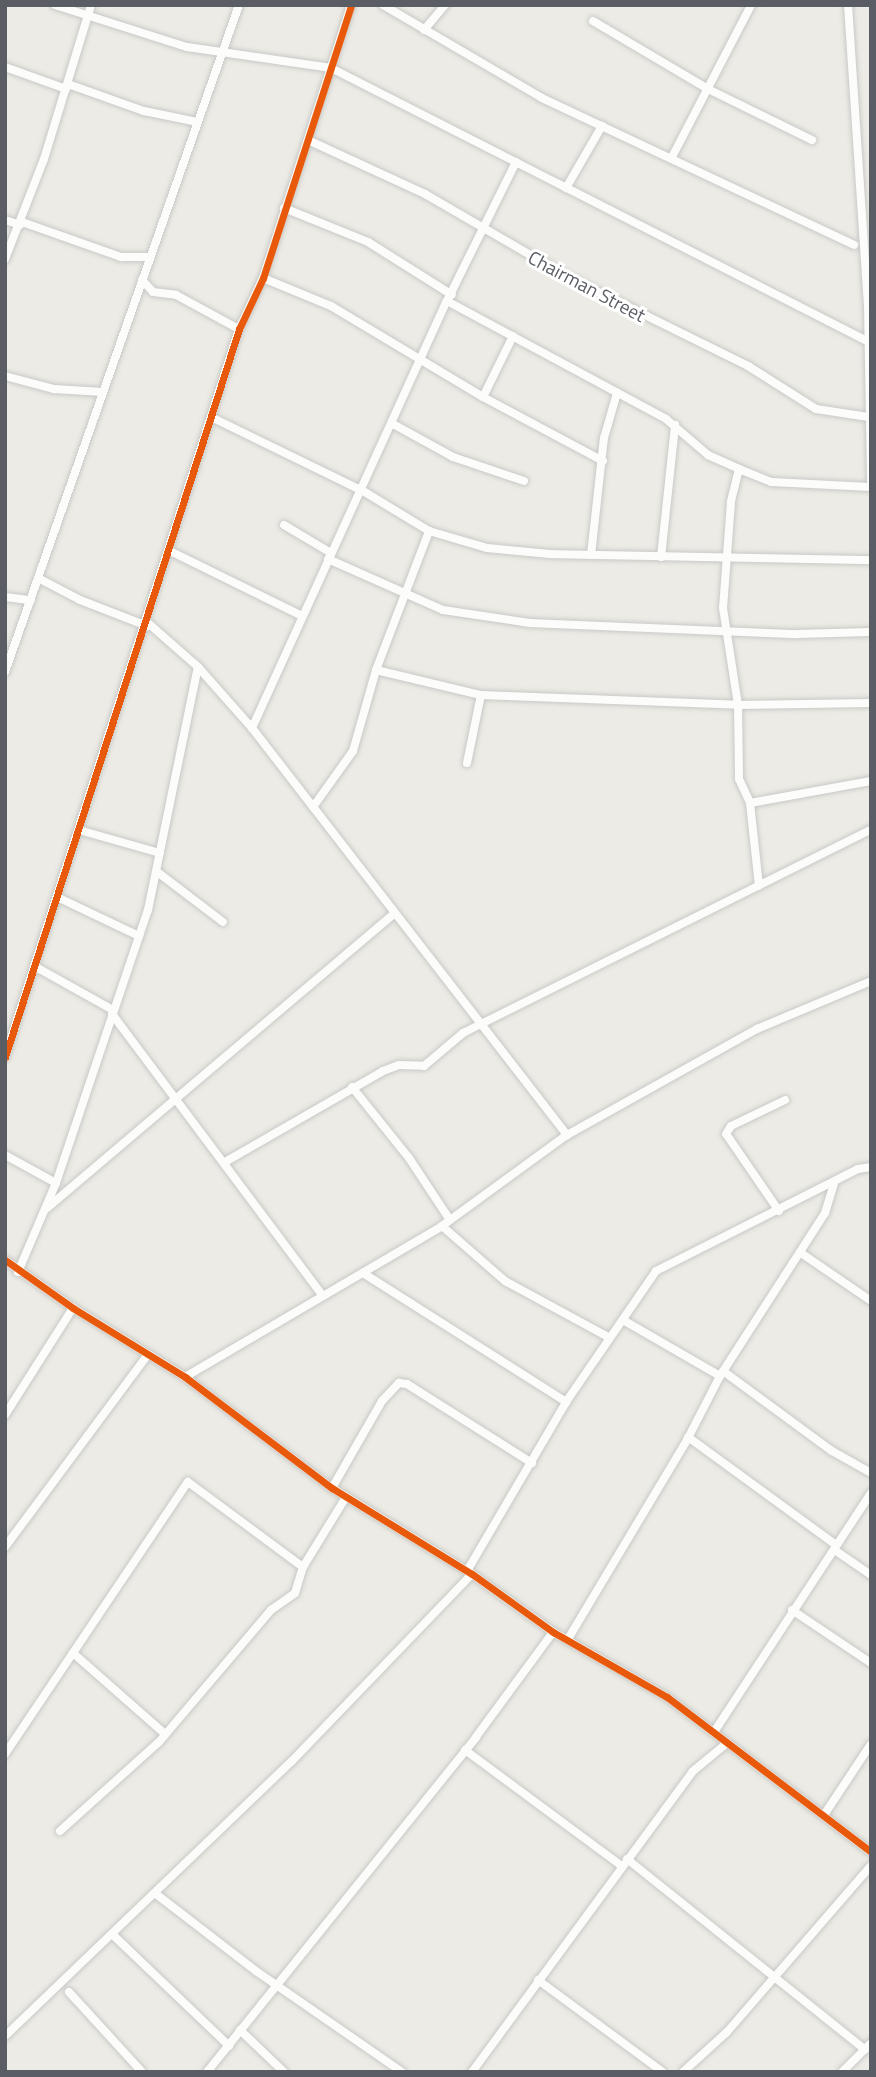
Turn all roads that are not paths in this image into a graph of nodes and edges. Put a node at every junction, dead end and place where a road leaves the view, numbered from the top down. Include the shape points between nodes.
1 (55, 5) edge
2 (91, 5) edge
3 (239, 5) edge
4 (351, 5) edge
5 (383, 5) edge
6 (445, 5) edge
7 (751, 5) edge
8 (848, 5) edge
9 (87, 17) junction
10 (593, 21) dead end
11 (424, 30) junction
12 (221, 54) junction
13 (5, 67) edge
14 (331, 68) junction
15 (67, 87) junction
16 (708, 89) junction
17 (197, 122) junction
18 (602, 126) junction
19 (812, 140) dead end
20 (310, 141) junction
21 (871, 156) edge
22 (672, 157) junction
23 (859, 158) junction
24 (516, 162) junction
25 (566, 188) junction
26 (284, 208) junction
27 (5, 220) edge
28 (21, 223) junction
29 (868, 226) edge
30 (483, 230) junction
31 (854, 245) dead end
32 (150, 257) junction
33 (5, 259) edge
34 (263, 278) junction
35 (142, 280) junction
36 (450, 298) junction
37 (870, 305) edge
38 (239, 329) junction
39 (513, 336) junction
40 (869, 342) edge
41 (421, 361) junction
42 (5, 376) edge
43 (871, 382) edge
44 (103, 392) junction
45 (617, 393) junction
46 (483, 397) junction
47 (211, 417) junction
48 (868, 417) junction
49 (393, 424) junction
50 (675, 425) junction
51 (870, 449) edge
52 (603, 461) junction
53 (739, 469) junction
54 (524, 481) dead end
55 (871, 484) edge
56 (363, 491) junction
57 (284, 525) dead end
58 (429, 531) junction
59 (170, 551) junction
60 (591, 555) junction
61 (330, 556) junction
62 (661, 557) junction
63 (726, 560) junction
64 (871, 560) edge
65 (38, 578) junction
66 (403, 594) junction
67 (5, 597) edge
68 (31, 600) junction
69 (302, 616) junction
70 (147, 625) junction
71 (725, 632) junction
72 (871, 632) edge
73 (6, 667) edge
74 (198, 667) junction
75 (376, 670) junction
76 (481, 695) junction
77 (871, 703) edge
78 (738, 705) junction
79 (252, 728) junction
80 (467, 763) dead end
81 (871, 781) edge
82 (750, 803) junction
83 (313, 807) junction
84 (79, 830) junction
85 (871, 830) edge
86 (160, 853) junction
87 (156, 871) junction
88 (759, 886) junction
89 (57, 897) junction
90 (394, 914) junction
91 (223, 922) dead end
92 (139, 936) junction
93 (34, 966) junction
94 (871, 981) edge
95 (112, 1012) junction
96 (481, 1026) junction
97 (5, 1057) edge
98 (352, 1087) junction
99 (176, 1100) junction
100 (785, 1100) dead end
101 (568, 1135) junction
102 (5, 1155) edge
103 (225, 1162) junction
104 (871, 1167) edge
105 (56, 1183) junction
106 (834, 1184) junction
107 (46, 1209) junction
108 (779, 1211) junction
109 (450, 1220) junction
110 (442, 1226) junction
111 (801, 1253) junction
112 (10, 1267) edge
113 (363, 1273) junction
114 (323, 1296) junction
115 (871, 1301) edge
116 (73, 1308) junction
117 (623, 1320) junction
118 (610, 1338) junction
119 (148, 1356) junction
120 (721, 1374) junction
121 (185, 1377) junction
122 (566, 1402) junction
123 (5, 1415) edge
124 (688, 1437) junction
125 (532, 1462) junction
126 (871, 1474) edge
127 (332, 1489) junction
128 (871, 1493) edge
129 (345, 1497) junction
130 (5, 1547) edge
131 (836, 1547) junction
132 (303, 1567) junction
133 (469, 1572) junction
134 (871, 1575) edge
135 (792, 1610) junction
136 (553, 1632) junction
137 (568, 1639) junction
138 (73, 1653) junction
139 (871, 1663) edge
140 (714, 1732) junction
141 (165, 1734) junction
142 (727, 1742) junction
143 (870, 1745) edge
144 (465, 1750) junction
145 (5, 1754) edge
146 (824, 1815) junction
147 (60, 1831) dead end
148 (871, 1852) edge
149 (624, 1862) junction
150 (871, 1866) edge
151 (156, 1894) junction
152 (112, 1934) junction
153 (776, 1976) junction
154 (538, 1980) junction
155 (276, 1984) junction
156 (69, 1992) dead end
157 (240, 2030) junction
158 (5, 2036) edge
159 (229, 2046) junction
160 (868, 2047) edge
161 (142, 2072) edge
162 (207, 2072) edge
163 (284, 2072) edge
164 (402, 2072) edge
165 (472, 2072) edge
166 (663, 2072) edge
167 (683, 2072) edge
168 (842, 2072) edge

1 - 9 street
2 - 9 street
3 - 12 street
4 - 14 street
5 - 11 street
6 - 11 street
7 - 16 street
8 - 23 street
9 - 12 street
9 - 15 street
10 - 16 street
11 - 18 street via 542,98
12 - 14 street
12 - 17 street
13 - 15 street
14 - 20 street
14 - 24 street
15 - 17 street
15 - 28 street
16 - 19 street
16 - 22 street
17 - 32 street
18 - 22 street
18 - 25 street
20 - 26 street
20 - 30 street, Chairman Street via 425,194
21 - 23 street
22 - 31 street
23 - 29 street
24 - 25 street
24 - 30 street
25 - 40 street
26 - 34 street
26 - 36 street via 368,243
27 - 28 street
28 - 32 street via 121,257
28 - 33 street
29 - 37 street
30 - 36 street
30 - 48 street, Chairman Street via 748,366 816,409
32 - 35 street
34 - 38 street
34 - 41 street via 331,306
35 - 38 street via 153,292 176,295
35 - 44 street
36 - 39 street
36 - 41 street
37 - 40 street
38 - 47 street
39 - 45 street
39 - 46 street
40 - 43 street
41 - 46 street
41 - 49 street
42 - 44 street via 54,389
43 - 48 street
44 - 65 street
45 - 50 street
45 - 52 street
46 - 52 street
47 - 56 street
47 - 59 street
48 - 51 street
49 - 54 street via 453,457
49 - 56 street
50 - 53 street via 708,454
50 - 62 street
51 - 55 street
52 - 60 street via 592,513
53 - 55 street via 771,481
53 - 63 street
56 - 58 street
56 - 61 street
57 - 61 street
58 - 60 street via 488,548
58 - 66 street
59 - 69 street
59 - 70 street
60 - 62 street
61 - 66 street
61 - 69 street
62 - 63 street
63 - 64 street
63 - 71 street
65 - 68 street
65 - 70 street via 80,600
66 - 71 street via 443,610 530,622
66 - 75 street
67 - 68 street
68 - 73 street
69 - 79 street
70 - 74 street
70 - 84 street
71 - 72 street
71 - 78 street
74 - 79 street
74 - 86 street
75 - 76 street
75 - 83 street via 354,751
76 - 78 street
76 - 80 street
77 - 78 street
78 - 82 street via 740,779
79 - 83 street
81 - 82 street
82 - 88 street
83 - 90 street
84 - 86 street
84 - 89 street
85 - 88 street
86 - 87 street
87 - 91 street
87 - 92 street
88 - 96 street
89 - 92 street
89 - 93 street
90 - 96 street
90 - 99 street
92 - 95 street
93 - 95 street
93 - 97 street
94 - 101 street via 757,1029
95 - 99 street
95 - 105 street
96 - 98 street via 454,1039 424,1066 399,1065
96 - 101 street
98 - 103 street
98 - 109 street via 410,1158
99 - 103 street
99 - 107 street
100 - 108 street via 731,1126 726,1134
101 - 109 street
102 - 105 street
103 - 114 street
104 - 106 street via 858,1169
105 - 107 street
106 - 108 street
106 - 111 street via 825,1213
107 - 112 street
108 - 117 street via 656,1271
109 - 110 street
110 - 113 street
110 - 118 street via 505,1281
111 - 115 street
111 - 120 street
112 - 116 street
113 - 114 street
113 - 122 street
114 - 121 street
116 - 119 street
116 - 123 street
117 - 118 street
117 - 120 street
118 - 122 street
119 - 121 street
119 - 130 street
120 - 124 street
120 - 126 street
121 - 127 street
122 - 125 street
124 - 131 street
124 - 137 street
125 - 127 street via 399,1383 382,1401
125 - 133 street
127 - 129 street
128 - 131 street
129 - 132 street
129 - 133 street
131 - 134 street
131 - 135 street
132 - 138 street via 188,1482
132 - 141 street via 295,1594 271,1610
133 - 136 street
133 - 151 street
135 - 139 street
135 - 140 street
136 - 137 street
136 - 144 street
137 - 140 street via 648,1684
138 - 141 street
138 - 145 street
140 - 142 street
141 - 147 street
142 - 146 street
142 - 149 street via 693,1772
143 - 146 street
144 - 149 street
144 - 155 street
146 - 148 street
149 - 153 street
149 - 154 street
150 - 153 street
151 - 152 street
151 - 155 street
152 - 158 street
152 - 159 street
153 - 160 street
153 - 167 street
154 - 165 street
154 - 166 street
155 - 157 street
155 - 164 street
156 - 161 street
157 - 159 street
157 - 163 street
159 - 162 street
160 - 168 street

